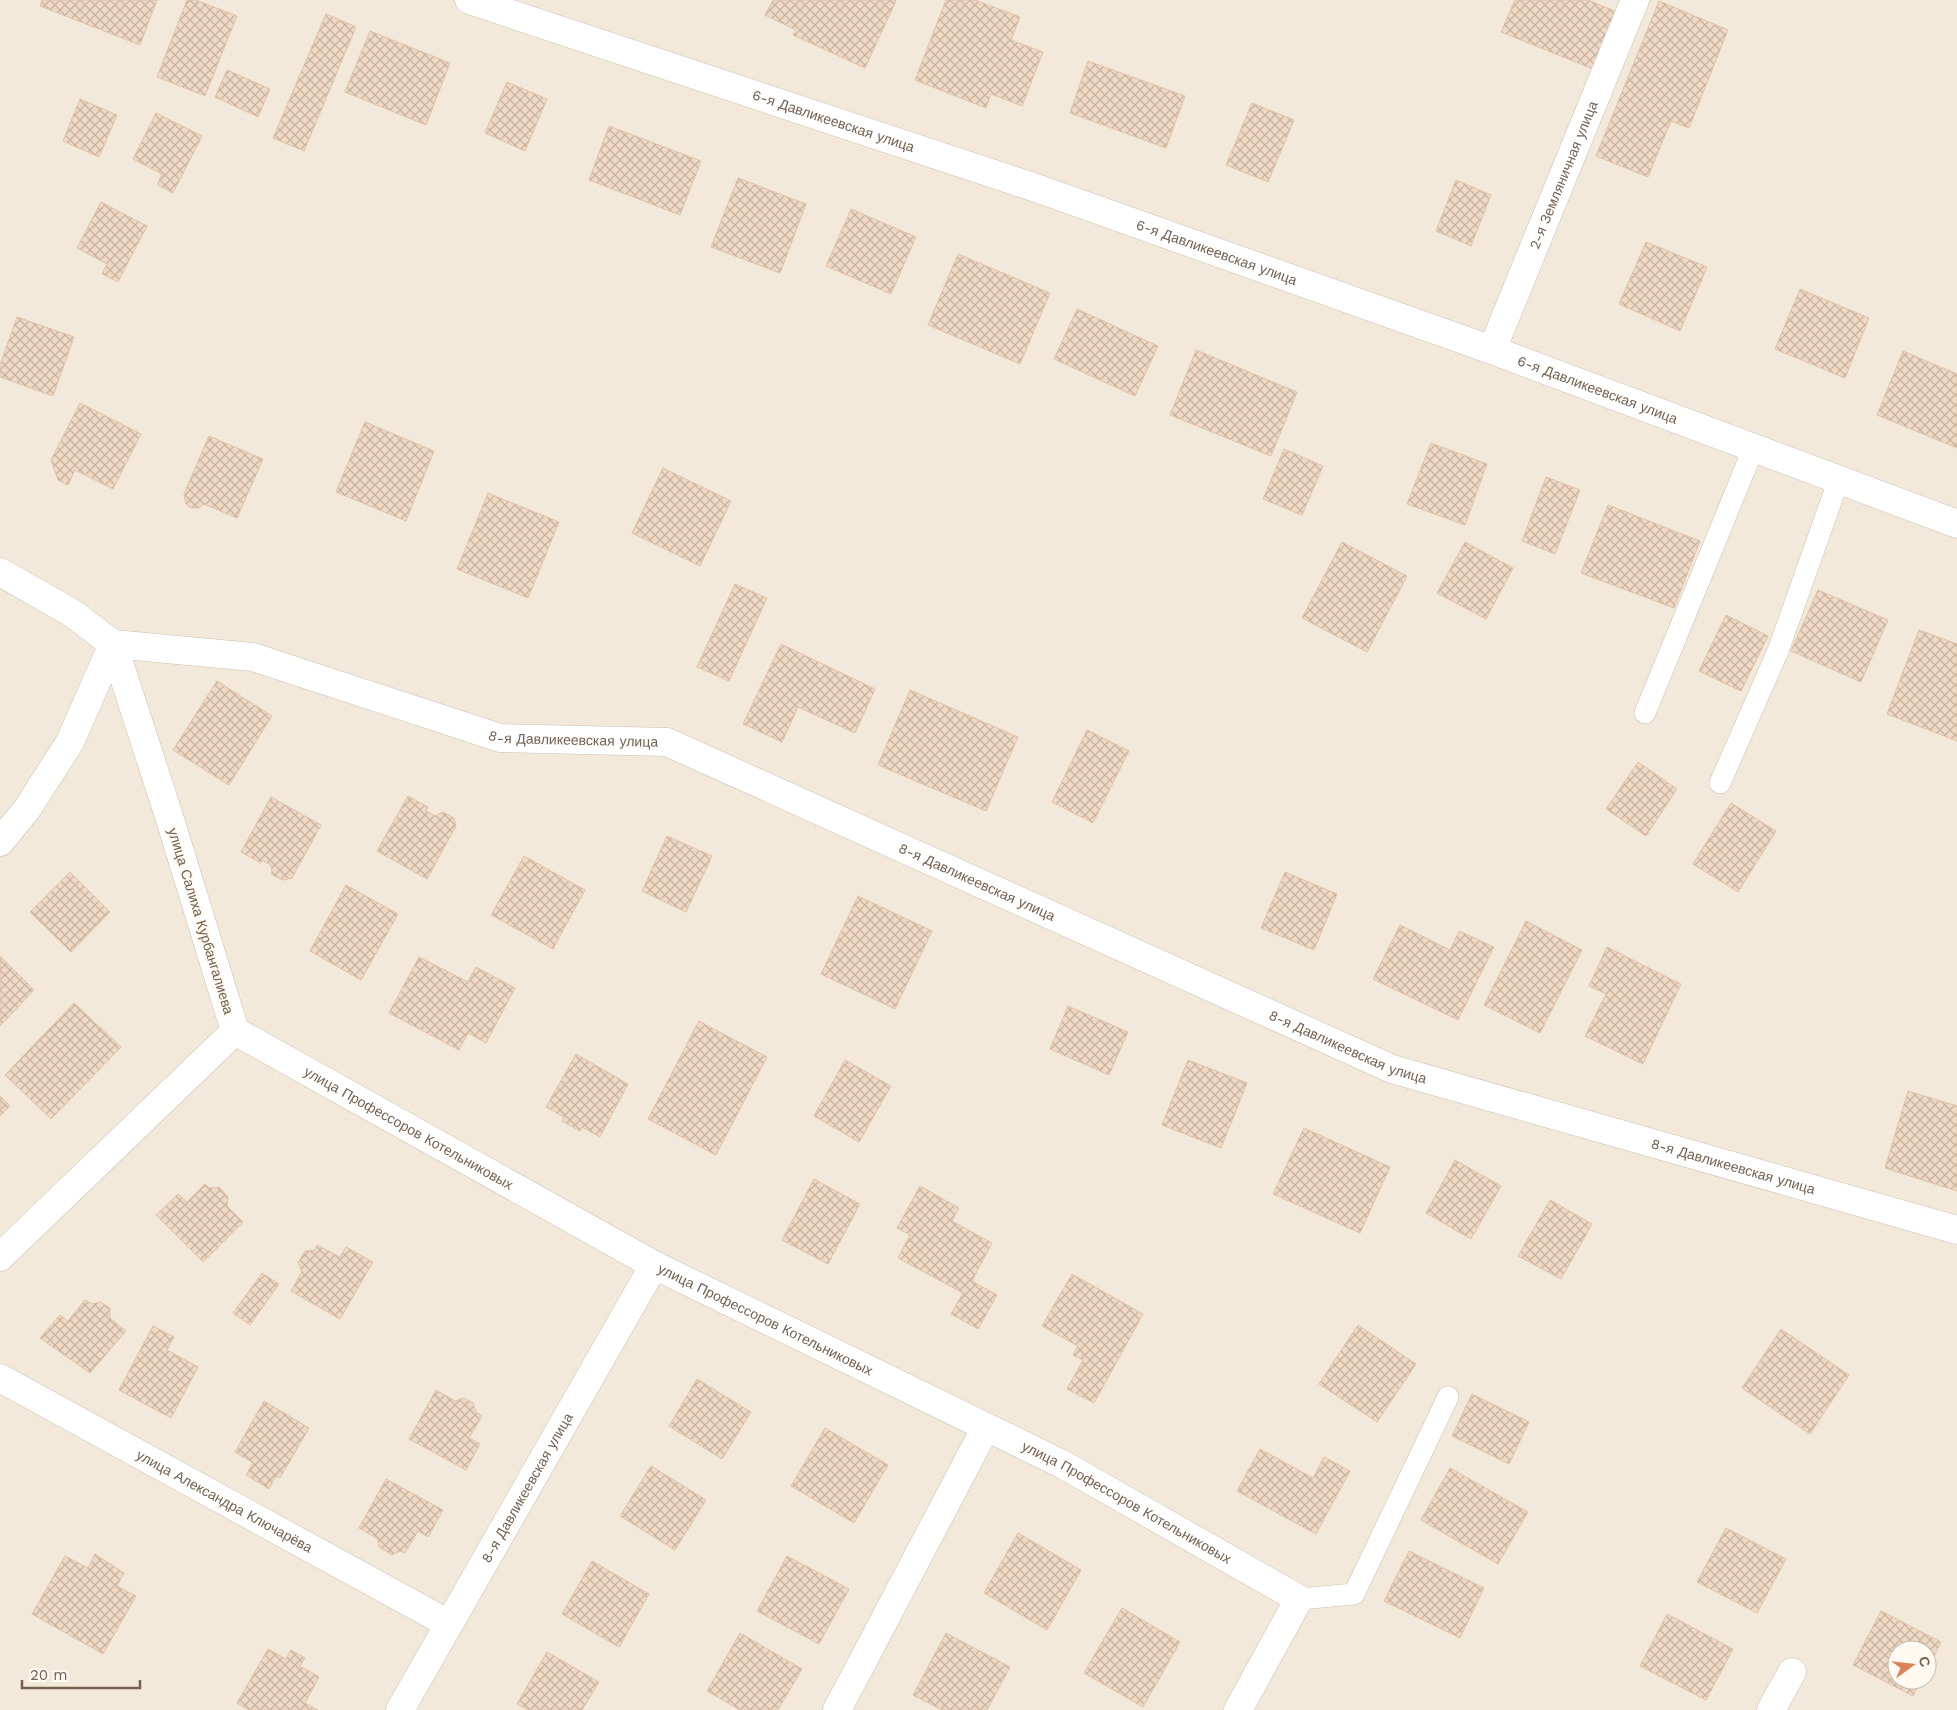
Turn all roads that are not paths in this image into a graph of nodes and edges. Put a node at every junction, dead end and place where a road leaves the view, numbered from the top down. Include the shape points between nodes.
1 (469, 0) edge
2 (1635, 0) edge
3 (1492, 350) junction
4 (1754, 447) junction
5 (1840, 479) junction
6 (1957, 524) edge
7 (0, 572) edge
8 (113, 644) junction
9 (1645, 713) dead end
10 (1720, 783) dead end
11 (0, 842) edge
12 (235, 1031) junction
13 (1957, 1230) edge
14 (0, 1257) edge
15 (654, 1265) junction
16 (0, 1378) edge
17 (1448, 1397) dead end
18 (986, 1427) junction
19 (1299, 1599) junction
20 (449, 1624) junction
21 (1792, 1672) dead end
22 (400, 1710) edge
23 (836, 1710) edge
24 (1238, 1710) edge
25 (1771, 1710) edge

1 - 3 street, 6-я Давликеевская улица via 1039,189
2 - 3 street, 2-я Земляничная улица
3 - 4 street, 6-я Давликеевская улица
4 - 5 street, 6-я Давликеевская улица
4 - 9 lane
5 - 6 street, 6-я Давликеевская улица
5 - 10 lane via 1778,651
7 - 8 street via 72,613
8 - 11 street via 70,742 27,809
8 - 12 street, улица Салиха Курбангалиева
8 - 13 street, 8-я Давликеевская улица via 253,657 500,738 667,742 1392,1069
12 - 14 street, улица Салиха Курбангалиева
12 - 15 street, улица Профессоров Котельниковых
15 - 18 street, улица Профессоров Котельниковых
15 - 20 street, 8-я Давликеевская улица
16 - 20 street, улица Александра Ключарёва
17 - 19 lane via 1354,1594
18 - 19 street, улица Профессоров Котельниковых via 1062,1464
18 - 23 street
19 - 24 street
20 - 22 street, 8-я Давликеевская улица
21 - 25 street

